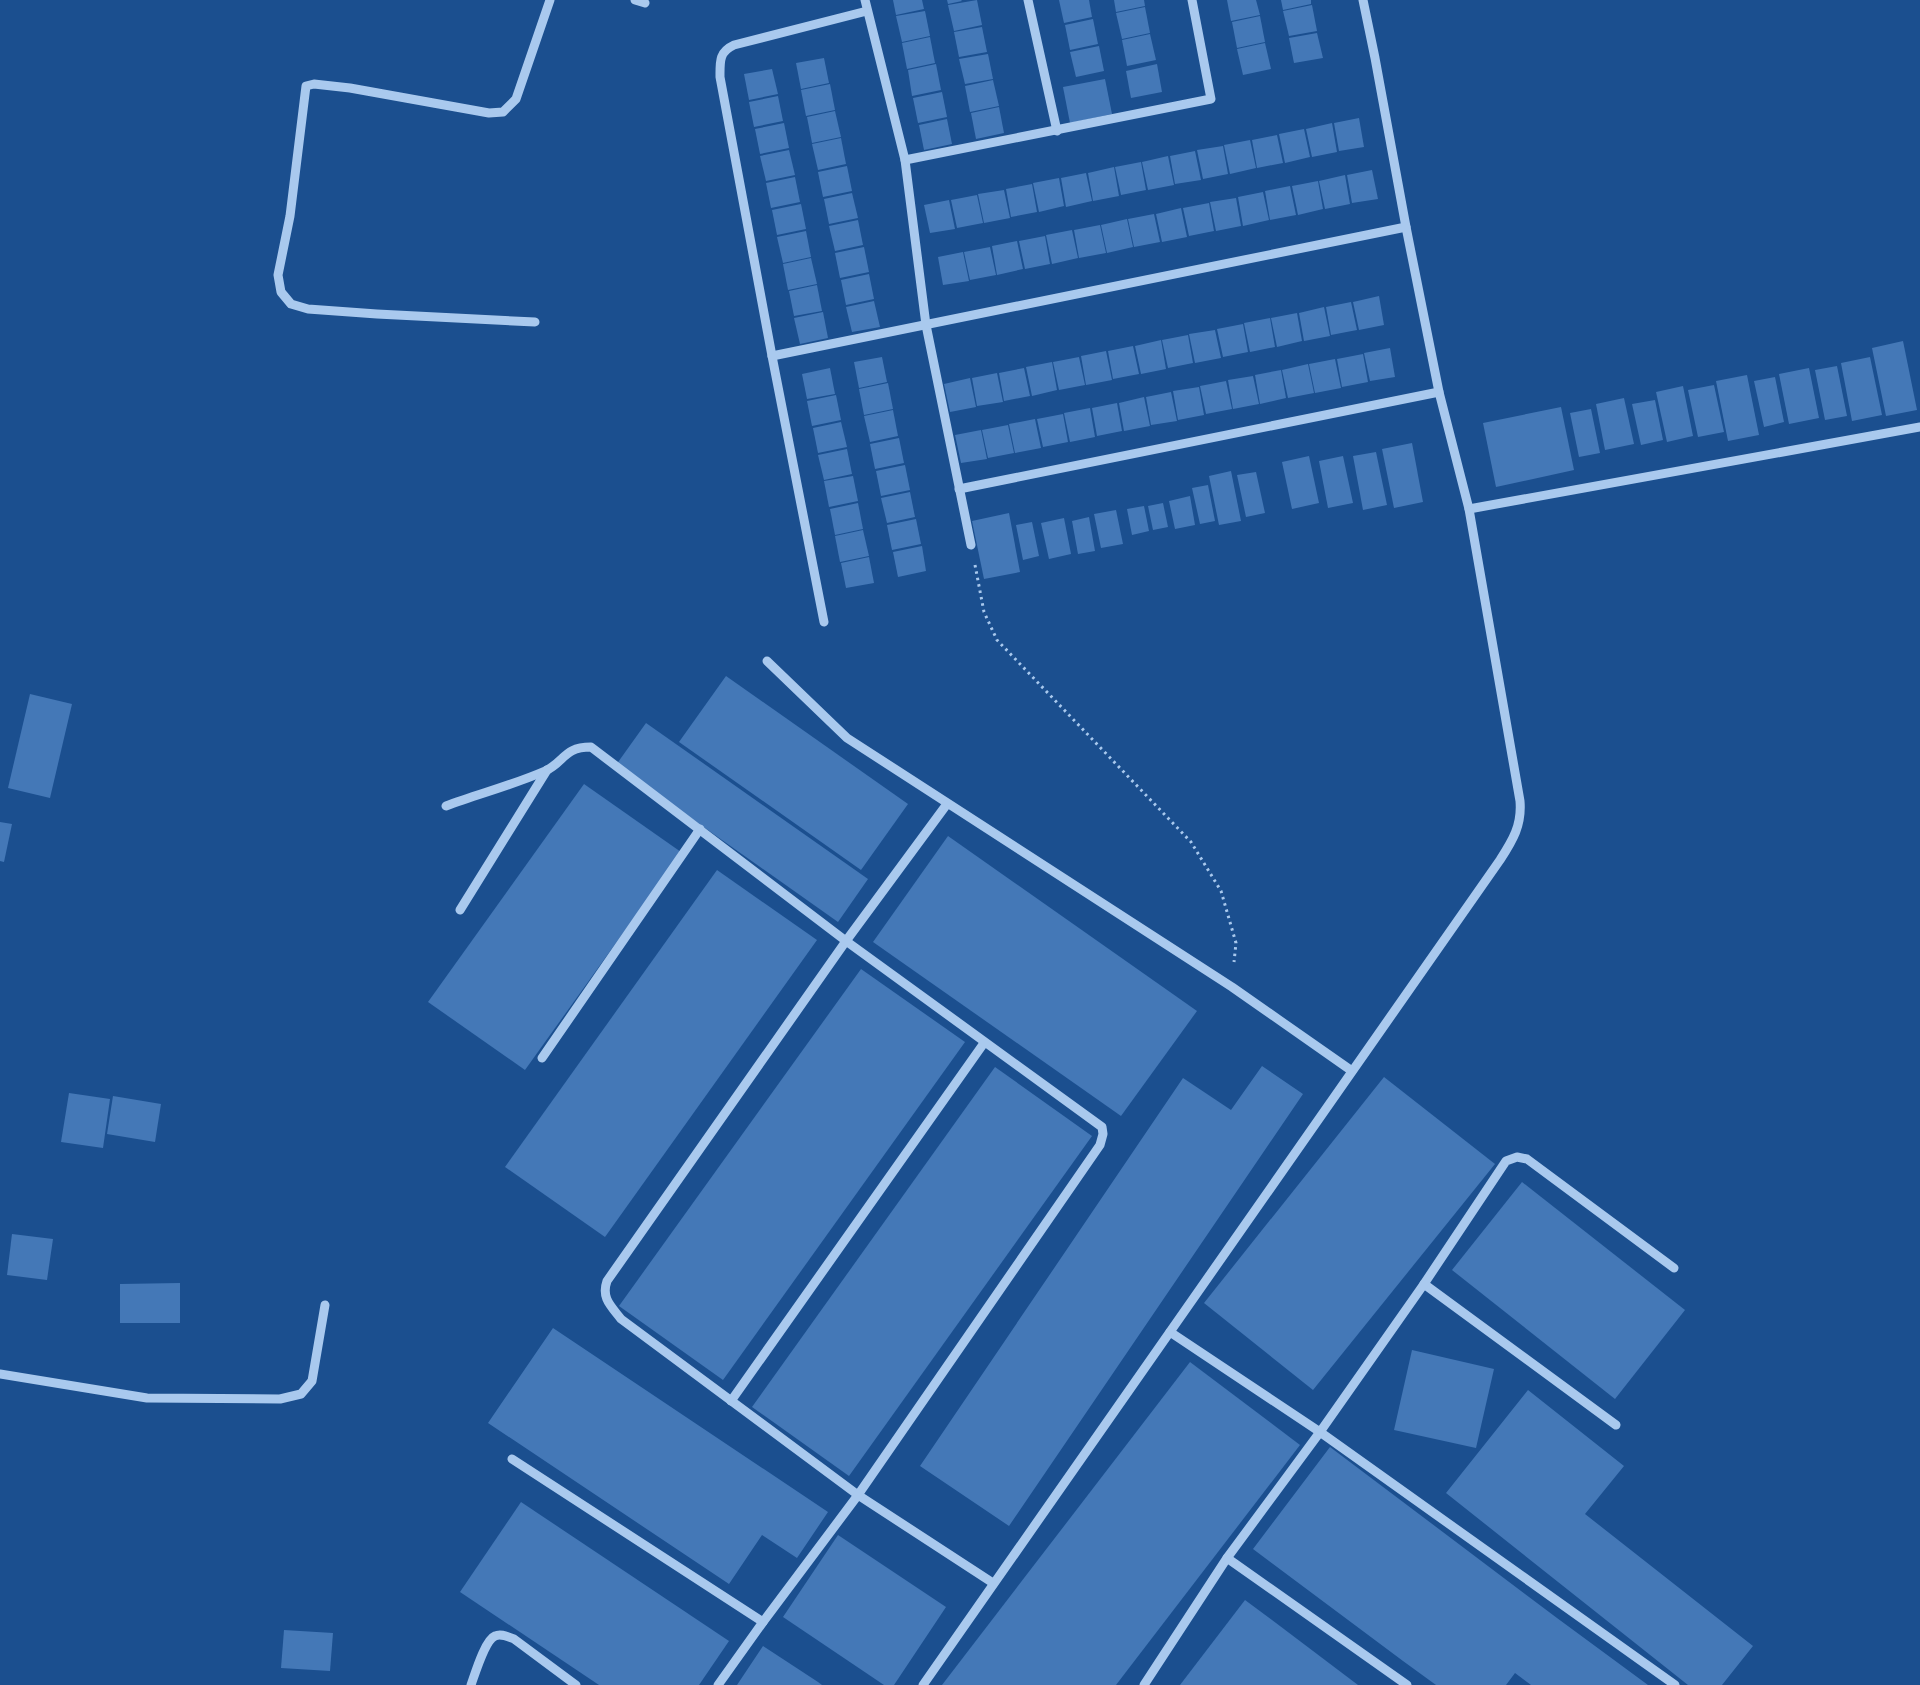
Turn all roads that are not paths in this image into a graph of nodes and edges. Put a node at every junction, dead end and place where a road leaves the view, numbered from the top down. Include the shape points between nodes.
1 (550, 0) edge
2 (635, 0) edge
3 (865, 0) edge
4 (1028, 0) edge
5 (1192, 0) edge
6 (1363, 0) edge
7 (645, 3) dead end
8 (867, 11) junction
9 (1057, 131) junction
10 (905, 160) junction
11 (1406, 227) junction
12 (535, 322) dead end
13 (926, 325) junction
14 (772, 356) junction
15 (1440, 392) junction
16 (1920, 427) edge
17 (959, 489) junction
18 (1469, 509) junction
19 (971, 545) road end
20 (824, 622) dead end
21 (768, 661) dead end
22 (546, 770) junction
23 (948, 804) junction
24 (446, 806) dead end
25 (700, 829) junction
26 (460, 910) dead end
27 (846, 941) junction
28 (984, 1043) junction
29 (542, 1058) dead end
30 (1352, 1071) junction
31 (1674, 1268) dead end
32 (1424, 1284) junction
33 (325, 1305) dead end
34 (1170, 1332) junction
35 (0, 1374) edge
36 (731, 1401) junction
37 (1616, 1425) dead end
38 (1320, 1432) junction
39 (512, 1459) dead end
40 (858, 1495) junction
41 (1227, 1558) junction
42 (993, 1583) junction
43 (763, 1622) junction
44 (471, 1685) edge
45 (576, 1685) edge
46 (718, 1685) edge
47 (923, 1685) edge
48 (1144, 1685) edge
49 (1407, 1685) edge
50 (1675, 1685) edge

1 - 12 street via 516,99 503,112 489,113 350,88 306,86 290,216 278,275 281,292 291,304 308,309
2 - 7 street
3 - 8 street
4 - 9 street
5 - 9 street via 1211,99
6 - 11 street
8 - 10 street
8 - 14 street via 734,45 726,48 720,60 720,76
9 - 10 street
10 - 13 street
11 - 13 street
11 - 15 street
13 - 14 street
13 - 17 street
14 - 20 street
15 - 17 street
15 - 18 street
16 - 18 street
17 - 19 street
18 - 30 street via 1520,800 1520,823 1500,860
21 - 23 street via 847,738
22 - 24 street
22 - 25 street via 572,750 591,747
22 - 26 street
23 - 27 street
23 - 30 street via 1232,987
25 - 27 street
25 - 29 street
27 - 28 street
27 - 36 street via 604,1288 608,1303 621,1319
28 - 36 street
28 - 40 street via 1102,1127 1104,1134 1100,1145
30 - 34 street
31 - 32 street via 1526,1159 1517,1157 1506,1161
32 - 37 street
32 - 38 street
33 - 35 street via 312,1381 301,1394 280,1399 147,1398
34 - 38 street
34 - 42 street
36 - 40 street
38 - 41 street
38 - 50 street
39 - 43 street
40 - 42 street
40 - 43 street
41 - 48 street
41 - 49 street
42 - 47 street
43 - 46 street
44 - 45 street via 489,1640 496,1635 514,1639

